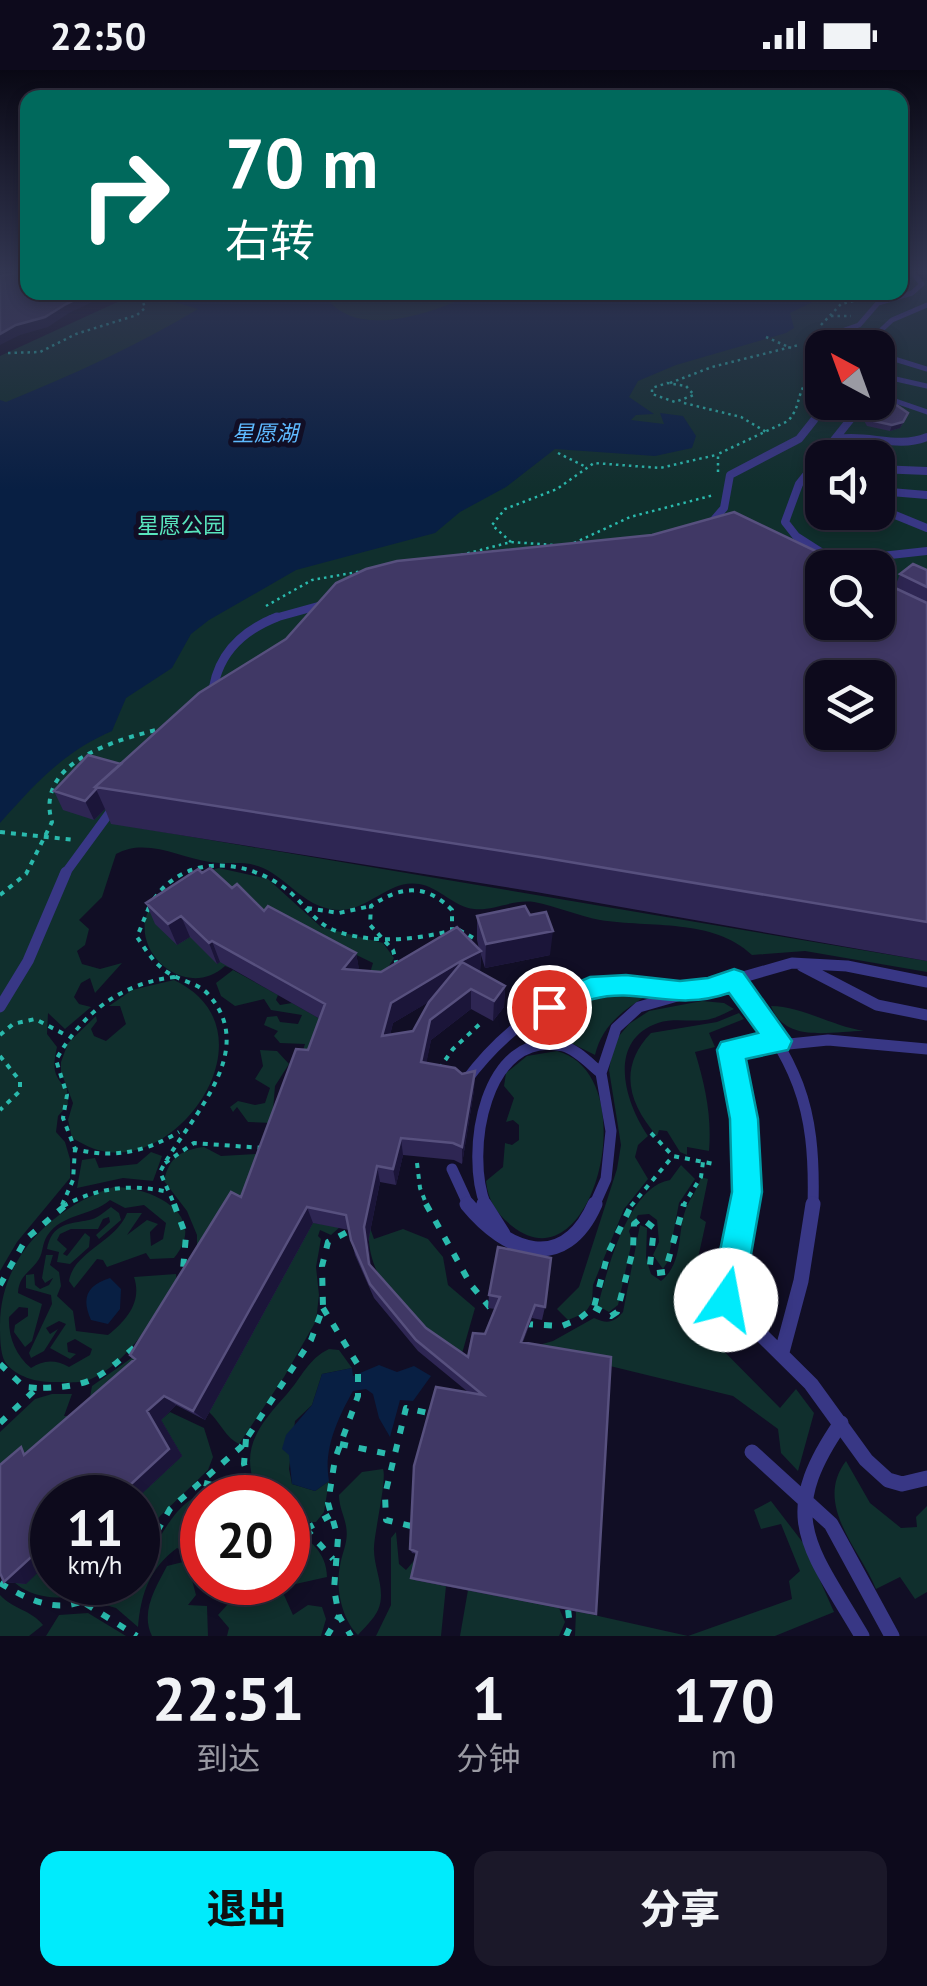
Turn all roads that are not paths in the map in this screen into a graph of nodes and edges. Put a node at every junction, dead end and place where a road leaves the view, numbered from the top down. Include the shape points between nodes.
1 (895, 360) edge
2 (927, 370) edge
3 (895, 379) edge
4 (927, 386) edge
5 (895, 401) edge
6 (927, 412) edge
7 (819, 420) edge
8 (851, 420) edge
9 (927, 437) edge
10 (833, 440) edge
11 (838, 440) edge
12 (884, 440) edge
13 (895, 442) edge
14 (895, 471) edge
15 (927, 471) edge
16 (805, 472) edge
17 (908, 472) junction
18 (895, 492) edge
19 (926, 495) edge
20 (895, 515) edge
21 (705, 527) edge
22 (927, 528) edge
23 (818, 550) edge
24 (927, 552) edge
25 (895, 556) edge
26 (339, 601) edge
27 (213, 712) edge
28 (128, 792) edge
29 (792, 963) junction
30 (734, 980) junction
31 (927, 982) edge
32 (680, 992) junction
33 (0, 1007) edge
34 (927, 1015) edge
35 (778, 1041) junction
36 (502, 1042) junction
37 (927, 1049) edge
38 (600, 1073) junction
39 (491, 1083) junction
40 (464, 1084) edge
41 (452, 1169) dead end
42 (518, 1246) junction
43 (782, 1352) junction
44 (841, 1423) junction
45 (752, 1452) dead end
46 (927, 1478) edge
47 (802, 1501) junction
48 (862, 1636) edge
49 (892, 1636) edge

1 - 2 lane
3 - 4 lane
5 - 6 lane
7 - 21 lane via 800,438 730,475 724,508
8 - 10 lane
9 - 13 lane
11 - 12 lane
14 - 17 lane
15 - 17 lane
16 - 23 lane via 785,522
17 - 19 lane
18 - 19 lane
20 - 22 lane
24 - 25 lane
26 - 27 lane via 294,609 247,633 214,672
28 - 33 lane via 62,878 24,976
29 - 30 lane
29 - 31 lane
29 - 34 lane via 877,1005
30 - 32 lane
30 - 35 lane
32 - 36 lane via 590,988 549,1007
32 - 38 lane via 626,1016 609,1041
35 - 37 lane via 877,1041
35 - 43 lane via 806,1110 813,1181 811,1247
35 - 43 lane via 730,1050 747,1178 726,1300
36 - 39 lane
36 - 40 lane
38 - 39 lane via 576,1049 543,1043 518,1050
38 - 42 lane via 610,1154 596,1207 564,1245
39 - 42 lane via 477,1144 476,1191 489,1220
41 - 42 lane via 474,1214
43 - 44 lane
44 - 46 lane via 888,1480
44 - 47 lane via 815,1462
45 - 47 lane
47 - 48 lane via 807,1534
47 - 49 lane via 831,1524

